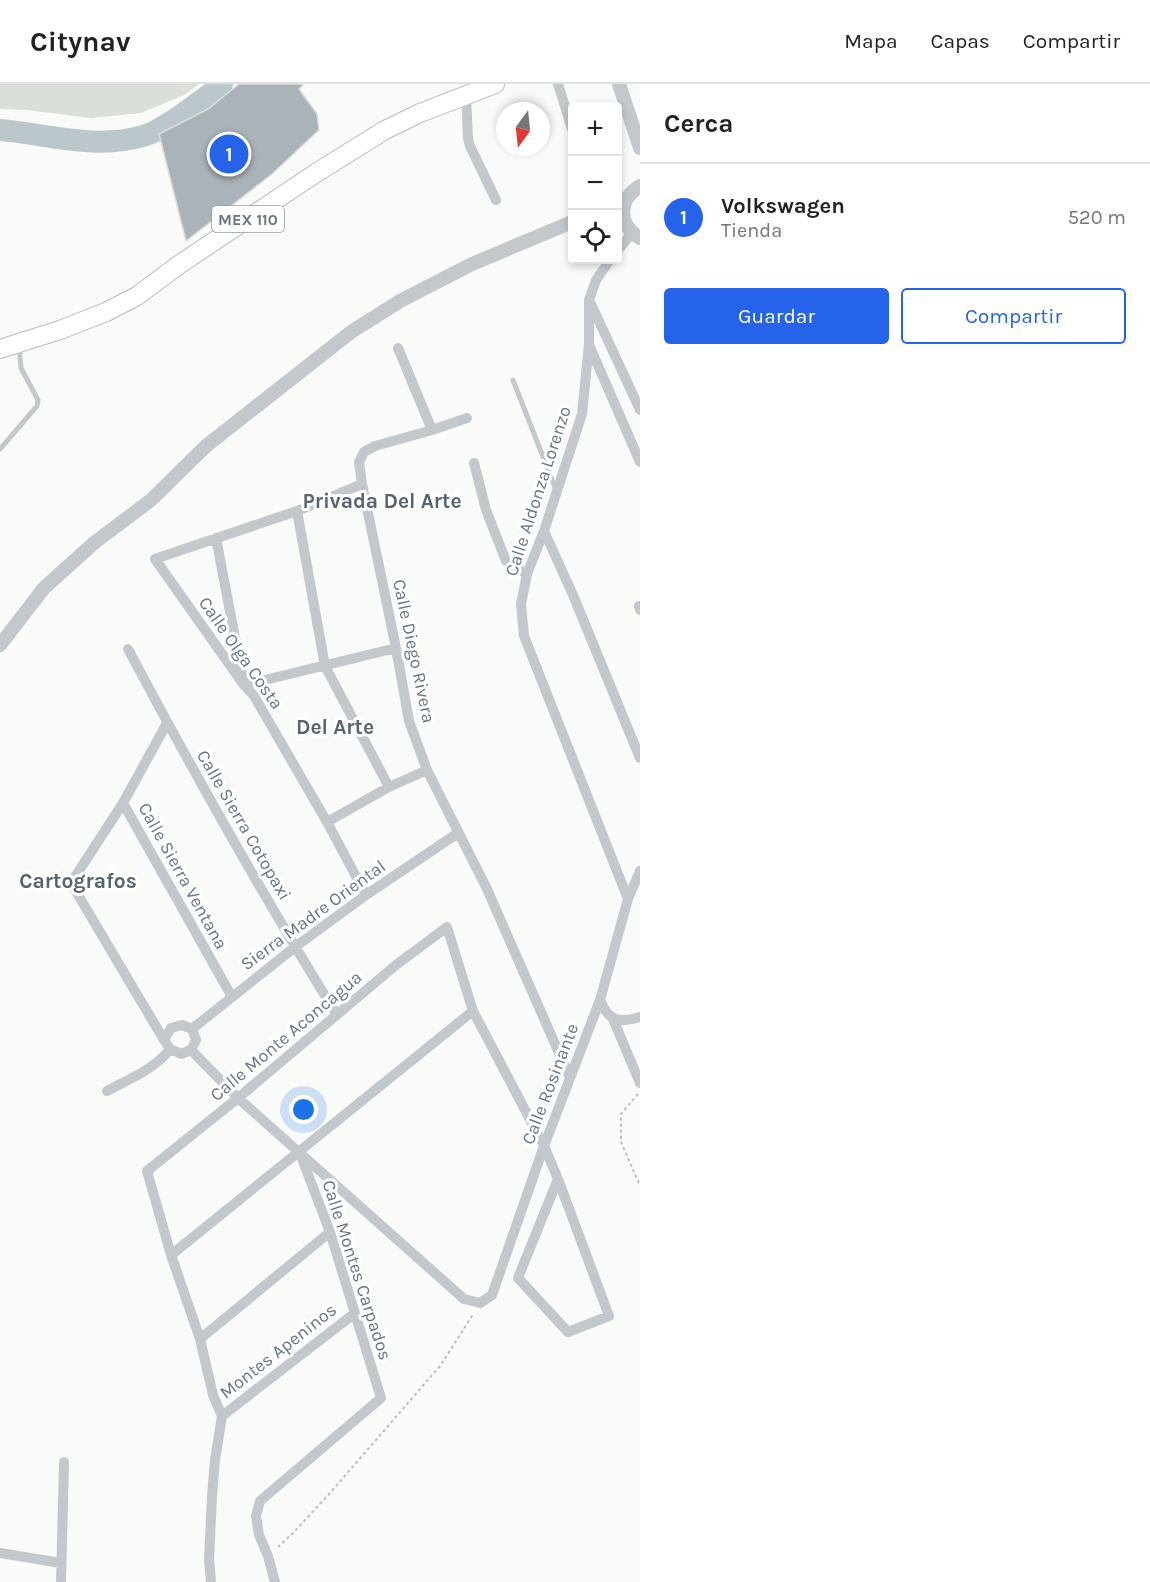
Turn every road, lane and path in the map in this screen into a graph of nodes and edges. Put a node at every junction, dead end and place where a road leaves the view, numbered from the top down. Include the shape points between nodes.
1 (558, 84) edge
2 (619, 84) edge
3 (480, 88) edge
4 (568, 114) edge
5 (640, 148) edge
6 (640, 186) edge
7 (496, 200) dead end
8 (621, 210) edge
9 (622, 216) edge
10 (568, 224) edge
11 (636, 235) edge
12 (622, 247) edge
13 (607, 264) edge
14 (589, 300) junction
15 (19, 343) junction
16 (589, 344) junction
17 (398, 348) dead end
18 (0, 349) edge
19 (513, 380) dead end
20 (640, 410) edge
21 (466, 418) dead end
22 (432, 430) junction
23 (0, 449) edge
24 (640, 462) edge
25 (474, 463) dead end
26 (362, 484) junction
27 (557, 492) junction
28 (297, 511) junction
29 (544, 531) junction
30 (216, 538) junction
31 (527, 574) junction
32 (0, 645) edge
33 (396, 648) junction
34 (128, 649) dead end
35 (325, 666) junction
36 (244, 685) junction
37 (167, 723) junction
38 (640, 758) edge
39 (427, 770) junction
40 (389, 787) junction
41 (123, 803) junction
42 (327, 822) junction
43 (458, 832) junction
44 (640, 871) edge
45 (366, 895) junction
46 (628, 899) junction
47 (295, 947) junction
48 (232, 997) junction
49 (600, 1000) junction
50 (473, 1011) junction
51 (337, 1015) junction
52 (640, 1017) edge
53 (613, 1019) junction
54 (192, 1029) junction
55 (167, 1045) junction
56 (191, 1050) junction
57 (570, 1078) junction
58 (640, 1083) edge
59 (107, 1091) dead end
60 (640, 1091) edge
61 (238, 1098) junction
62 (544, 1146) junction
63 (300, 1153) junction
64 (558, 1179) junction
65 (640, 1186) edge
66 (330, 1232) junction
67 (171, 1255) junction
68 (480, 1303) junction
69 (355, 1313) junction
70 (200, 1339) junction
71 (222, 1416) junction
72 (64, 1462) dead end
73 (0, 1552) edge
74 (268, 1556) junction
75 (61, 1563) junction
76 (61, 1582) edge
77 (211, 1582) edge
78 (275, 1582) edge

1 - 4 street
2 - 5 street
3 - 7 street via 468,139
3 - 15 main road, MEX 110 via 385,130 137,296 106,312
6 - 8 street via 632,191
9 - 11 street
10 - 32 street via 472,264 400,301 351,332 206,446 151,500 94,543 44,588
11 - 12 street
13 - 14 street, Calle Aldonza Lorenzo
14 - 16 street, Calle Aldonza Lorenzo
14 - 20 street
15 - 18 main road, MEX 110
15 - 23 lane via 21,368 38,400 37,406
16 - 24 street
16 - 27 street, Calle Aldonza Lorenzo via 582,414
17 - 22 street
19 - 27 lane
21 - 22 street, Calle Diego Rivera
22 - 26 street, Calle Diego Rivera via 364,452 360,462
25 - 31 street via 486,510 506,561
26 - 28 street
26 - 33 street, Calle Diego Rivera
27 - 29 street, Calle Aldonza Lorenzo
28 - 30 street
28 - 35 street
29 - 31 street, Calle Aldonza Lorenzo
29 - 38 street
30 - 36 street
30 - 36 street, Calle Olga Costa via 155,559
31 - 46 street, Calle Aldonza Lorenzo via 521,604 524,636
33 - 35 street
33 - 39 street, Calle Diego Rivera via 409,721
34 - 37 street, Calle Sierra Cotopaxi
35 - 36 street
35 - 40 street
36 - 42 street, Calle Olga Costa
37 - 41 street
37 - 47 street, Calle Sierra Cotopaxi
39 - 40 street
39 - 43 street, Calle Diego Rivera
40 - 42 street
41 - 48 street, Calle Sierra Ventana
41 - 55 street via 71,883
42 - 45 street, Calle Olga Costa
43 - 45 street, Sierra Madre Oriental
43 - 57 street, Calle Diego Rivera
44 - 46 street, Calle Rosinante
45 - 47 street, Sierra Madre Oriental
46 - 49 street, Calle Rosinante
47 - 48 street, Sierra Madre Oriental
47 - 51 street, Calle Sierra Cotopaxi
48 - 54 street, Sierra Madre Oriental
49 - 53 street
49 - 57 street, Calle Rosinante
50 - 51 street, Calle Monte Aconcagua via 447,927
50 - 62 street
50 - 63 street
51 - 61 street, Calle Monte Aconcagua
52 - 53 street
53 - 58 street
54 - 55 street via 182,1024 171,1028
54 - 56 street via 196,1040
55 - 56 street via 181,1054
55 - 59 street via 163,1059
56 - 61 street
57 - 62 street, Calle Rosinante
60 - 65 path via 621,1114 621,1142
61 - 63 street
61 - 67 street, Calle Monte Aconcagua via 147,1172
62 - 64 street
62 - 68 street, Calle Rosinante via 492,1295
63 - 66 street, Calle Montes Carpados
63 - 67 street
63 - 68 street via 464,1299
64 - 64 street via 609,1316 568,1332 518,1278
66 - 69 street, Calle Montes Carpados
66 - 70 street
67 - 70 street
68 - 74 path via 440,1366 330,1493
69 - 71 street, Montes Apeninos
69 - 74 street, Calle Montes Carpados via 381,1398 260,1501 257,1526
70 - 71 street
71 - 77 street via 212,1496
72 - 75 street
73 - 75 street
74 - 78 street
75 - 76 street

